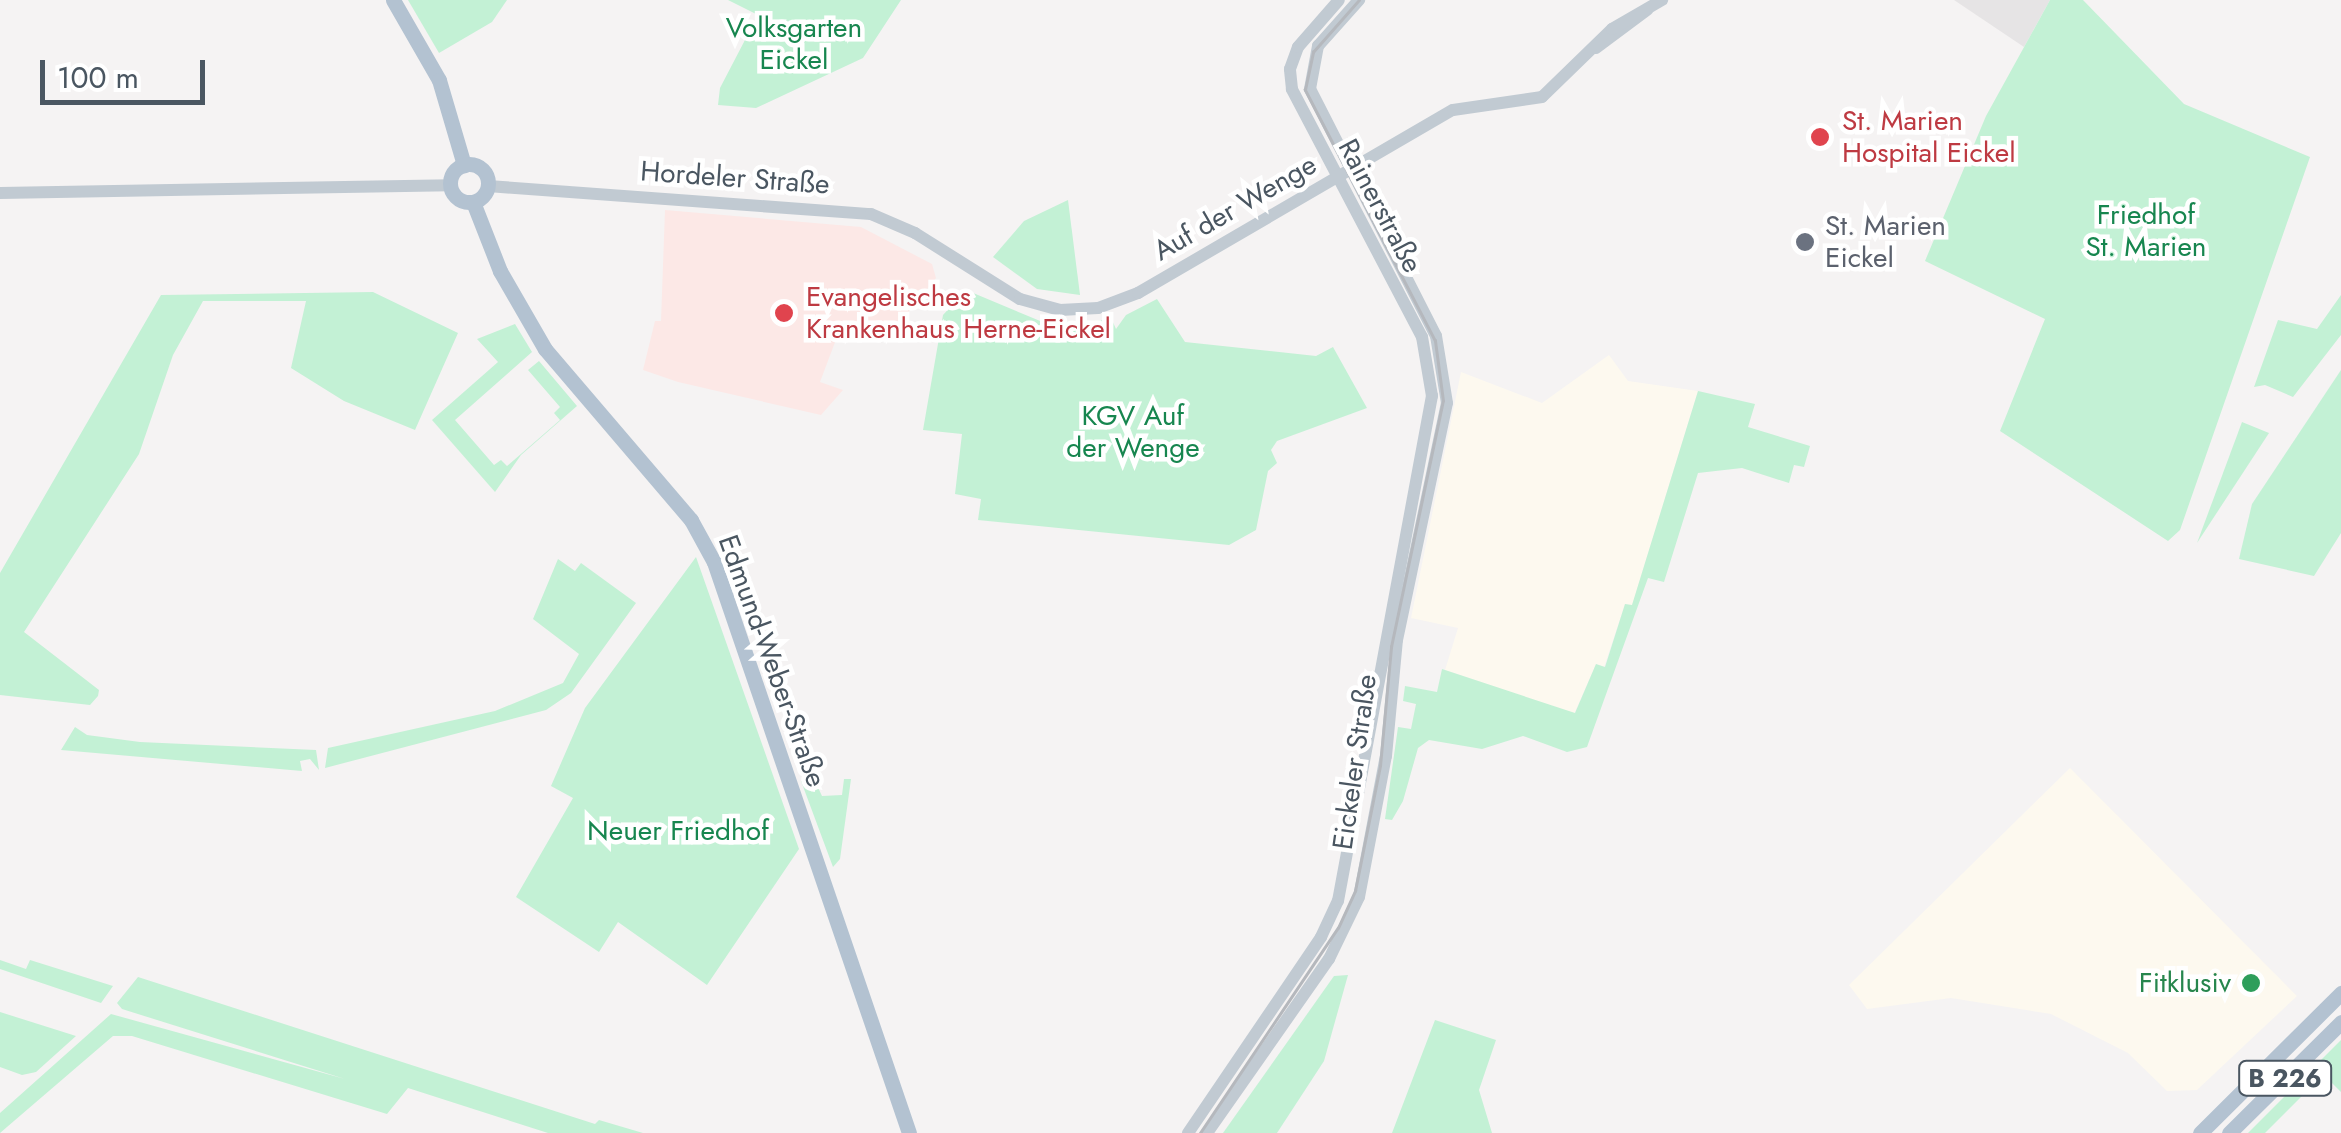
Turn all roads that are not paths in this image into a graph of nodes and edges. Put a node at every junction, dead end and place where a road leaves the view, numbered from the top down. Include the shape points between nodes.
1 (393, 0) edge
2 (1339, 0) edge
3 (1359, 0) edge
4 (1654, 5) edge
5 (464, 165) junction
6 (1350, 169) junction
7 (1335, 178) junction
8 (450, 185) junction
9 (488, 186) junction
10 (0, 193) edge
11 (473, 202) junction
12 (965, 265) joint
13 (1437, 359) junction
14 (2341, 992) edge
15 (2341, 1022) edge
16 (909, 1133) edge
17 (1188, 1133) edge
18 (1207, 1133) edge
19 (2200, 1133) edge
20 (2229, 1133) edge

1 - 5 main road via 439,80
2 - 7 street, Rainerstraße via 1298,47 1289,74
3 - 6 street, Rainerstraße via 1322,40 1309,72 1312,98
4 - 6 street, Auf der Wenge via 1637,10 1551,91 1528,101 1461,106
5 - 8 main road
5 - 9 main road via 482,169
6 - 7 street, Auf der Wenge
6 - 13 street, Rainerstraße
7 - 12 street, Auf der Wenge via 1138,293 1098,308 1035,305
7 - 13 street, Rainerstraße
8 - 10 street
8 - 11 main road via 458,198
9 - 11 main road
9 - 12 street, Hordeler Straße via 871,214
11 - 16 main road, Edmund-Weber-Straße via 506,282 545,349 690,520 714,562
13 - 17 street, Eickeler Straße via 1338,900 1321,937
13 - 18 street, Eickeler Straße via 1447,403 1394,658 1386,756 1359,896 1330,960
14 - 19 main road, B 226
15 - 20 main road, B 226

